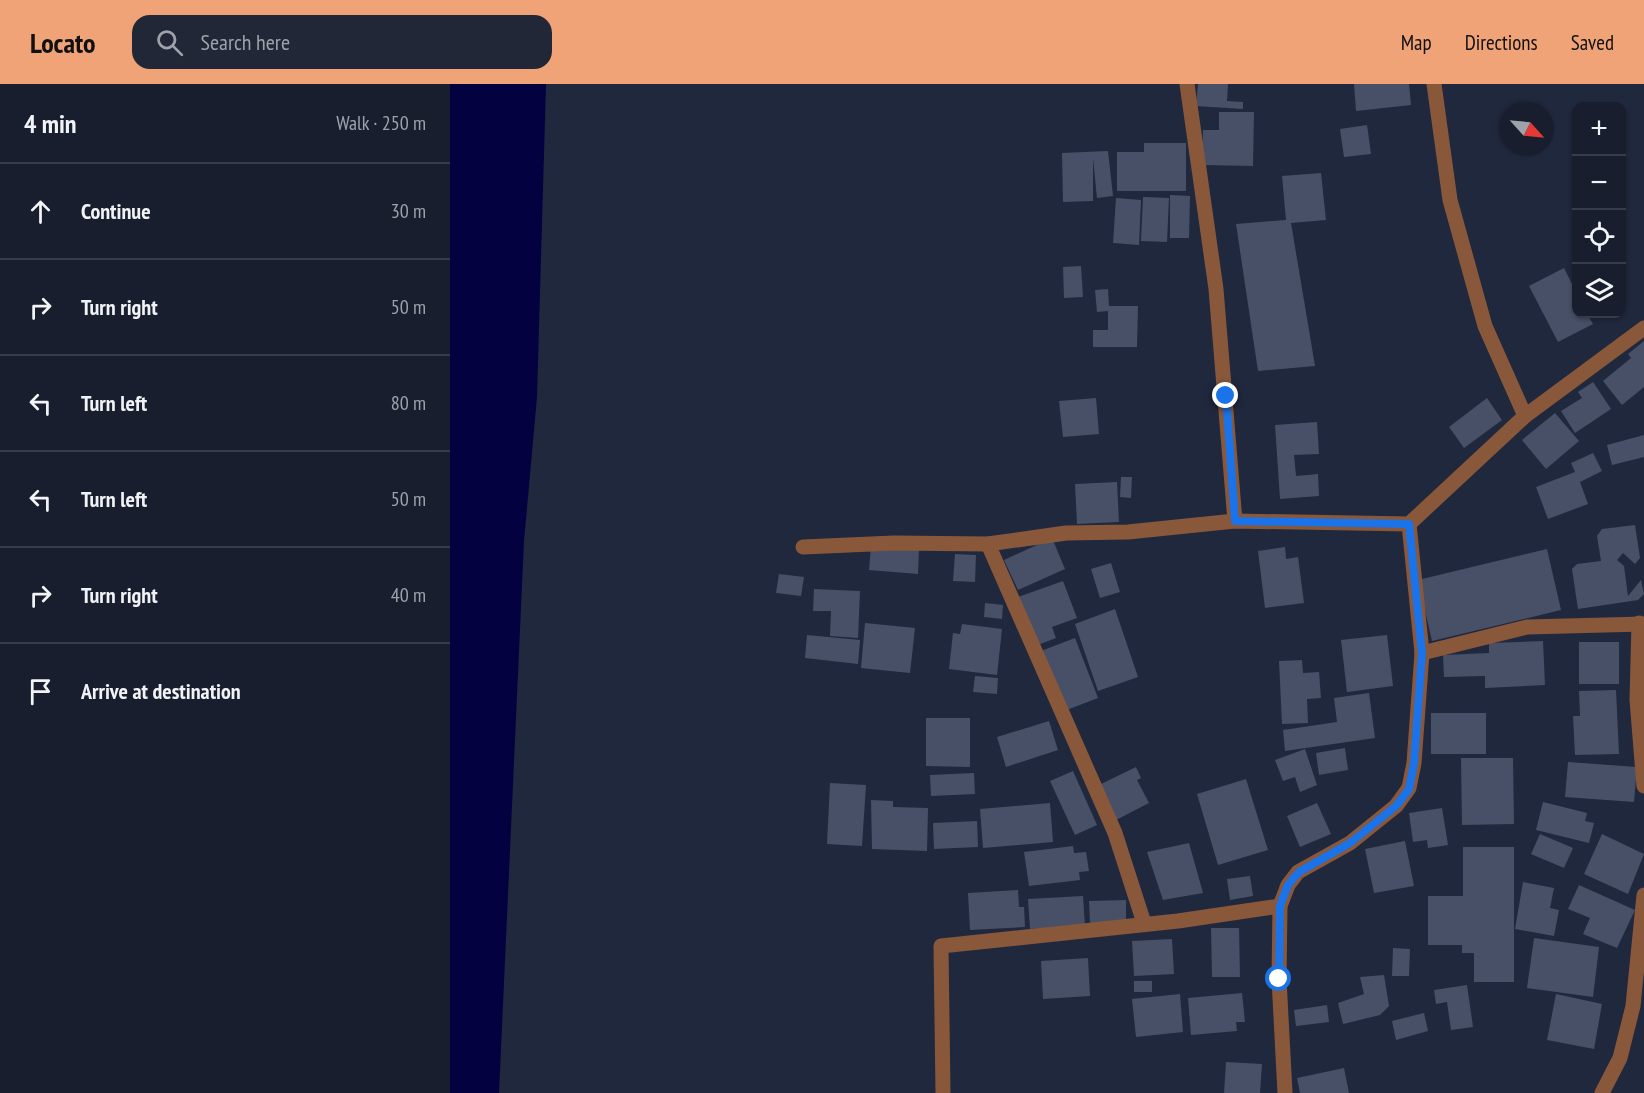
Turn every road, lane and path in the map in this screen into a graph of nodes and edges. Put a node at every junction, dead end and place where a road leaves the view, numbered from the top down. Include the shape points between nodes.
1 (1187, 84) edge
2 (1434, 84) edge
3 (1644, 328) edge
4 (1525, 416) junction
5 (1235, 521) junction
6 (1409, 524) junction
7 (988, 544) junction
8 (803, 547) dead end
9 (1641, 623) edge
10 (1422, 653) junction
11 (1644, 786) edge
12 (1644, 895) edge
13 (1280, 906) junction
14 (1144, 923) junction
15 (943, 1093) edge
16 (1285, 1093) edge
17 (1602, 1093) edge

1 - 5 street via 1216,289
2 - 4 street via 1450,200 1485,326
3 - 4 street
4 - 6 street
5 - 6 street
5 - 7 street via 1128,532 1066,532
6 - 10 street
7 - 8 street
7 - 14 street via 1115,833
9 - 10 street via 1527,627
9 - 11 street via 1637,700
10 - 13 street via 1409,789 1396,806 1350,843 1299,872 1288,885
12 - 17 street via 1633,1006 1620,1058
13 - 14 street
13 - 16 street
14 - 15 street via 941,946

